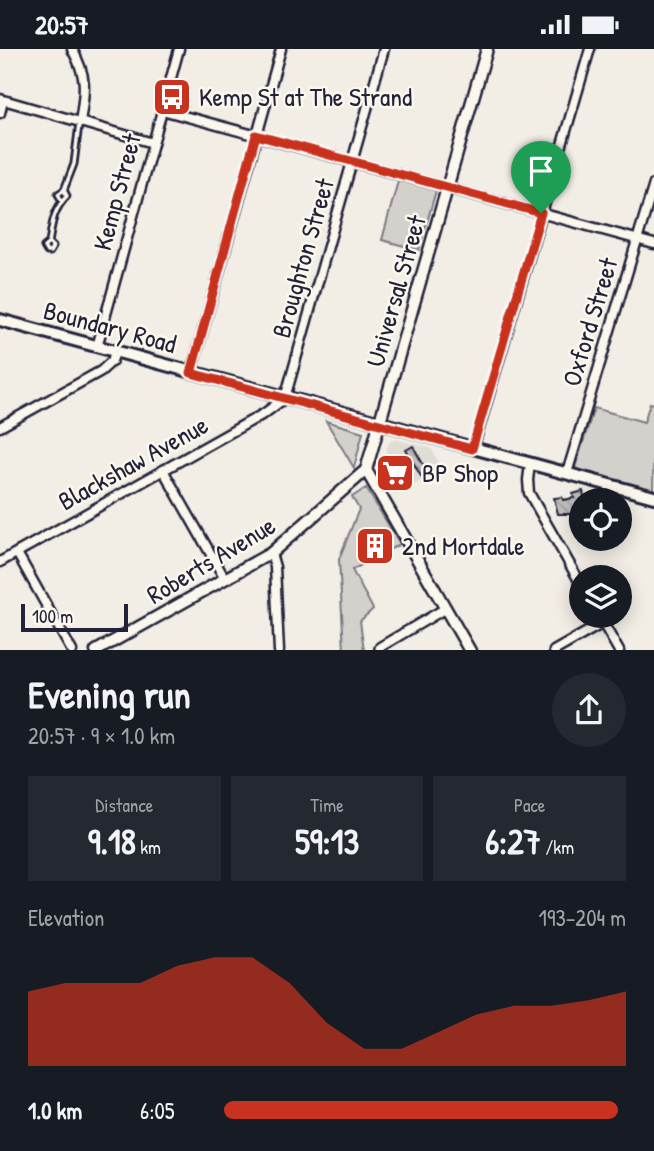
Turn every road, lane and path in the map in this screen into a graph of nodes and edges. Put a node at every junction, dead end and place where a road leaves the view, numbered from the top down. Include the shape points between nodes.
1 (72, 49) edge
2 (179, 49) edge
3 (281, 49) edge
4 (384, 49) edge
5 (487, 49) edge
6 (590, 49) edge
7 (2, 100) edge
8 (162, 110) junction
9 (0, 113) edge
10 (80, 122) junction
11 (256, 135) junction
12 (153, 143) junction
13 (353, 161) junction
14 (654, 184) edge
15 (447, 187) junction
16 (541, 213) junction
17 (638, 239) junction
18 (49, 243) dead end
19 (654, 244) edge
20 (0, 320) edge
21 (97, 347) junction
22 (115, 352) junction
23 (191, 373) junction
24 (285, 398) junction
25 (380, 424) junction
26 (0, 427) edge
27 (472, 449) junction
28 (530, 464) junction
29 (163, 470) junction
30 (366, 470) junction
31 (566, 473) junction
32 (654, 497) edge
33 (17, 553) junction
34 (271, 553) junction
35 (0, 562) edge
36 (570, 565) edge
37 (225, 579) junction
38 (446, 608) junction
39 (587, 628) edge
40 (606, 628) edge
41 (115, 646) edge
42 (72, 650) edge
43 (96, 650) edge
44 (279, 650) edge
45 (379, 650) edge
46 (470, 650) edge
47 (554, 650) edge
48 (619, 650) edge

1 - 10 street via 86,86
2 - 8 street, Kemp Street
3 - 11 street
4 - 13 street, Broughton Street
5 - 15 street, Universal Street
6 - 16 street
7 - 9 street
7 - 10 street
8 - 11 street
8 - 12 street, Kemp Street
10 - 12 street
10 - 18 lane via 74,165 58,194 62,201 52,218
11 - 13 street
11 - 23 street
12 - 21 street, Kemp Street
13 - 15 street
13 - 24 street, Broughton Street
14 - 17 street, Oxford Street
15 - 16 street
15 - 25 street, Universal Street
16 - 17 street
16 - 27 street
17 - 19 street
17 - 31 street, Oxford Street
20 - 21 main road, Boundary Road
21 - 22 main road, Boundary Road
22 - 23 main road, Boundary Road
22 - 26 street via 101,371
23 - 24 main road, Boundary Road
24 - 25 main road, Boundary Road
24 - 29 street, Blackshaw Avenue
25 - 27 main road, Boundary Road
25 - 30 street
27 - 28 main road, Boundary Road
28 - 31 main road, Boundary Road
28 - 36 street via 529,493
29 - 33 street, Blackshaw Avenue
29 - 37 street
30 - 34 street, Roberts Avenue
30 - 38 street
31 - 32 main road, Boundary Road
33 - 35 street, Blackshaw Avenue
33 - 42 street
34 - 37 street, Roberts Avenue
34 - 44 street
37 - 41 street, Roberts Avenue
38 - 45 street
38 - 46 street
39 - 47 street
40 - 48 street
41 - 43 street, Roberts Avenue

